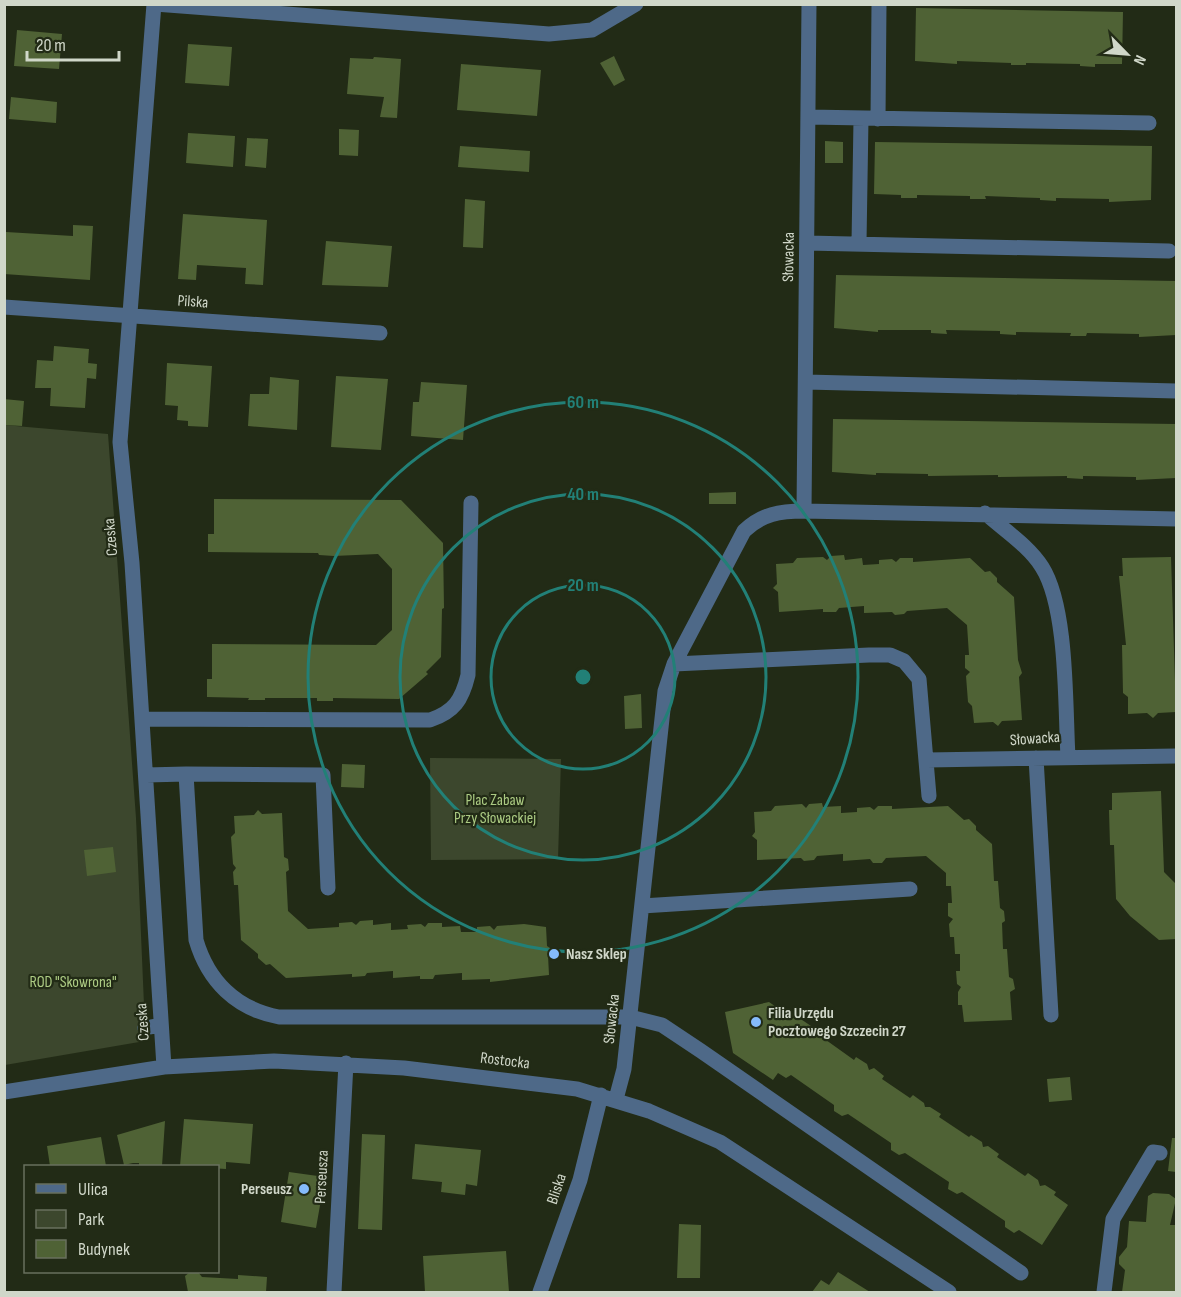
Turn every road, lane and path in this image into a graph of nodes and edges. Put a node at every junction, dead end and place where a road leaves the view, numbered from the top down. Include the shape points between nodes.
1 (154, 4) edge
2 (809, 4) edge
3 (879, 4) edge
4 (628, 7) edge
5 (809, 117) junction
6 (861, 119) junction
7 (878, 119) junction
8 (1149, 123) dead end
9 (807, 243) junction
10 (859, 243) junction
11 (1168, 250) dead end
12 (4, 307) edge
13 (129, 316) junction
14 (380, 333) dead end
15 (806, 382) junction
16 (1176, 391) edge
17 (471, 503) dead end
18 (804, 511) junction
19 (985, 513) junction
20 (1176, 519) edge
21 (674, 664) junction
22 (142, 719) junction
23 (1176, 756) edge
24 (1068, 757) junction
25 (1036, 758) junction
26 (927, 760) junction
27 (186, 774) junction
28 (146, 775) junction
29 (929, 796) dead end
30 (328, 888) dead end
31 (910, 889) dead end
32 (642, 906) junction
33 (1051, 1015) dead end
34 (630, 1017) junction
35 (161, 1024) junction
36 (145, 1028) dead end
37 (346, 1063) junction
38 (164, 1067) junction
39 (4, 1092) edge
40 (601, 1095) junction
41 (616, 1099) junction
42 (1160, 1153) dead end
43 (1021, 1274) dead end
44 (334, 1293) edge
45 (540, 1293) edge
46 (949, 1293) edge
47 (1104, 1293) edge

1 - 4 street via 549,34 592,30
1 - 13 street, Czeska
2 - 5 street, Słowacka
3 - 7 street
5 - 6 street
5 - 9 street, Słowacka
6 - 7 street
6 - 10 street
7 - 8 street
9 - 10 street
9 - 15 street, Słowacka
10 - 11 street
12 - 13 street, Pilska
13 - 14 street, Pilska
13 - 22 street, Czeska via 114,442
15 - 16 street
15 - 18 street, Słowacka
17 - 22 street via 468,675 463,695 443,716 430,720
18 - 19 street, Słowacka
18 - 21 street, Słowacka via 779,511 754,521 744,531
19 - 20 street
19 - 24 street, Słowacka via 1031,554 1051,585 1059,615
21 - 26 street via 890,655 904,661 920,679
21 - 32 street, Słowacka via 665,691
22 - 28 street, Czeska
23 - 24 street
24 - 25 street, Słowacka
25 - 26 street, Słowacka
25 - 33 street
26 - 29 street
27 - 28 street
27 - 30 street via 323,775
27 - 34 street via 196,940 210,975 250,1009 279,1017
28 - 35 street, Czeska via 140,794
31 - 32 street
32 - 34 street, Słowacka
34 - 41 street, Słowacka
34 - 43 street via 662,1025
35 - 36 street
35 - 38 street, Czeska
37 - 38 street, Rostocka via 236,1061
37 - 40 street, Rostocka via 513,1080
37 - 44 street, Perseusza
38 - 39 street, Rostocka
40 - 41 street, Rostocka
40 - 45 street, Bliska via 580,1180
41 - 46 street, Rostocka via 720,1142
42 - 47 street via 1153,1152 1113,1219

